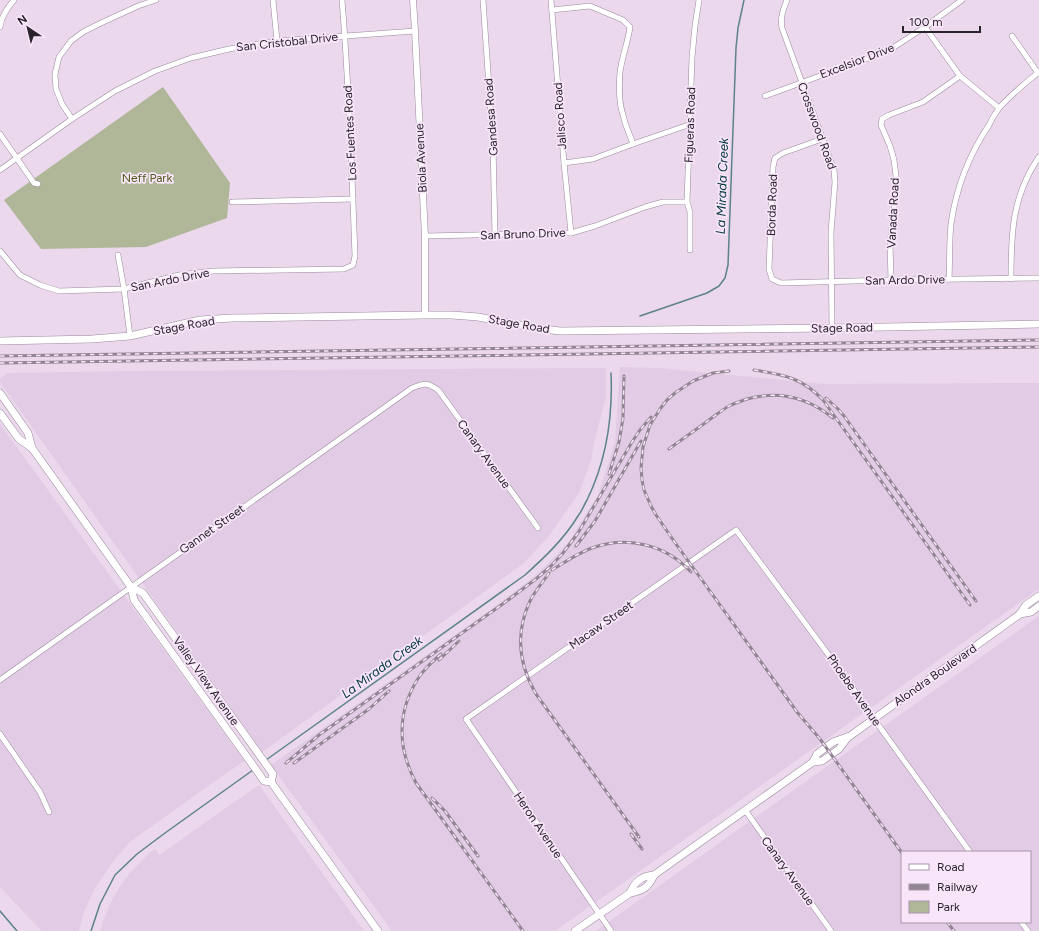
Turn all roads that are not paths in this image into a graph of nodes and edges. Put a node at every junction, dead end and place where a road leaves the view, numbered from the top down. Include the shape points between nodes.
1 (14, 0) edge
2 (156, 0) edge
3 (273, 0) edge
4 (342, 0) edge
5 (413, 0) edge
6 (483, 0) edge
7 (552, 0) edge
8 (699, 0) edge
9 (787, 0) edge
10 (962, 0) edge
11 (552, 10) junction
12 (0, 27) edge
13 (926, 27) junction
14 (415, 31) junction
15 (345, 36) junction
16 (1012, 36) dead end
17 (277, 41) junction
18 (1039, 72) edge
19 (960, 76) junction
20 (802, 82) junction
21 (765, 96) dead end
22 (999, 108) junction
23 (72, 119) junction
24 (691, 124) junction
25 (0, 134) edge
26 (822, 139) junction
27 (633, 144) junction
28 (1039, 157) edge
29 (17, 159) junction
30 (564, 163) junction
31 (0, 170) edge
32 (38, 184) dead end
33 (353, 200) junction
34 (232, 202) dead end
35 (687, 202) junction
36 (571, 232) junction
37 (495, 235) junction
38 (425, 236) junction
39 (690, 250) dead end
40 (0, 251) edge
41 (118, 255) dead end
42 (353, 265) joint
43 (1039, 278) edge
44 (772, 279) joint
45 (949, 279) junction
46 (1010, 279) junction
47 (891, 280) junction
48 (831, 282) junction
49 (124, 289) junction
50 (425, 315) junction
51 (1039, 324) edge
52 (832, 328) junction
53 (130, 336) junction
54 (0, 341) edge
55 (426, 384) joint
56 (0, 393) edge
57 (0, 413) edge
58 (32, 448) junction
59 (538, 528) dead end
60 (736, 530) joint
61 (132, 587) junction
62 (1039, 596) edge
63 (1039, 606) edge
64 (1020, 614) junction
65 (0, 680) edge
66 (874, 719) junction
67 (466, 720) joint
68 (0, 734) edge
69 (271, 782) junction
70 (745, 810) junction
71 (50, 812) dead end
72 (969, 851) edge
73 (599, 914) junction
74 (1022, 923) edge
75 (378, 931) edge
76 (575, 931) edge
77 (612, 931) edge
78 (831, 931) edge
79 (1028, 931) edge

1 - 12 street
2 - 23 street via 83,32 71,41 59,57 55,74 56,89
3 - 17 street
4 - 15 street, Los Fuentes Road
5 - 14 street, Biola Avenue
6 - 37 street, Gandesa Road via 494,145
7 - 11 street, Jalisco Road
8 - 24 street, Figueras Road via 692,57
9 - 20 street, Crosswood Road via 780,20
10 - 13 street, Excelsior Drive
11 - 27 street via 590,6 622,20 630,27 620,73 620,98 622,115
11 - 30 street, Jalisco Road
13 - 19 street
13 - 20 street, Excelsior Drive via 888,51
14 - 15 street, San Cristobal Drive
14 - 38 street, Biola Avenue
15 - 17 street, San Cristobal Drive
15 - 33 street, Los Fuentes Road
16 - 18 street
17 - 23 street, San Cristobal Drive via 229,49 168,66 115,91
18 - 22 street
19 - 22 street
19 - 47 street, Vanada Road via 922,102 882,119 881,125 890,146 896,176 890,244
20 - 21 street, Excelsior Drive
20 - 26 street, Crosswood Road
22 - 45 street via 968,162 961,181 951,224
23 - 29 street, San Cristobal Drive
24 - 27 street
24 - 35 street, Figueras Road
25 - 29 street
26 - 44 street, Borda Road via 775,158 769,269
26 - 48 street, Crosswood Road via 834,170 835,182 830,232
27 - 30 street via 593,159
28 - 46 street via 1024,182 1018,200 1012,235
29 - 31 street, San Cristobal Drive
29 - 32 street via 34,183
30 - 36 street, Jalisco Road
33 - 34 street
33 - 42 street, Los Fuentes Road
35 - 36 street, San Bruno Drive via 662,202
35 - 39 street, Figueras Road via 690,212
36 - 37 street, San Bruno Drive
37 - 38 street, San Bruno Drive
38 - 50 street, Biola Avenue
40 - 49 street, San Ardo Drive via 20,274 40,285 59,291
41 - 49 street
42 - 49 street, San Ardo Drive via 344,269 214,271 179,275
43 - 46 street, San Ardo Drive
44 - 48 street, San Ardo Drive via 781,284
45 - 46 street, San Ardo Drive
45 - 47 street, San Ardo Drive
47 - 48 street, San Ardo Drive
48 - 52 street, Crosswood Road
49 - 53 street
50 - 52 main road, Stage Road via 478,317 560,331
50 - 53 main road, Stage Road via 200,320
51 - 52 main road, Stage Road
53 - 54 main road, Stage Road
55 - 59 street, Canary Avenue via 439,392
55 - 61 street, Gannet Street via 412,388
56 - 58 main road, Valley View Avenue via 28,433
57 - 58 main road, Valley View Avenue via 19,439
58 - 61 main road, Valley View Avenue
60 - 66 street, Phoebe Avenue
60 - 67 street, Macaw Street
61 - 65 street, Gannet Street
61 - 69 main road, Valley View Avenue via 134,600 264,781
61 - 69 main road, Valley View Avenue via 144,593 273,774
62 - 64 main road, Alondra Boulevard via 1026,605
63 - 64 main road, Alondra Boulevard via 1031,612
64 - 66 main road, Alondra Boulevard
66 - 70 main road, Alondra Boulevard via 822,761 813,762
66 - 72 street, Phoebe Avenue
67 - 73 street, Heron Avenue
68 - 71 street via 40,792
69 - 75 main road, Valley View Avenue
70 - 73 main road, Alondra Boulevard via 654,875 645,888 630,893
70 - 78 street, Canary Avenue
73 - 76 main road, Alondra Boulevard
73 - 77 street, Heron Avenue
74 - 79 street

